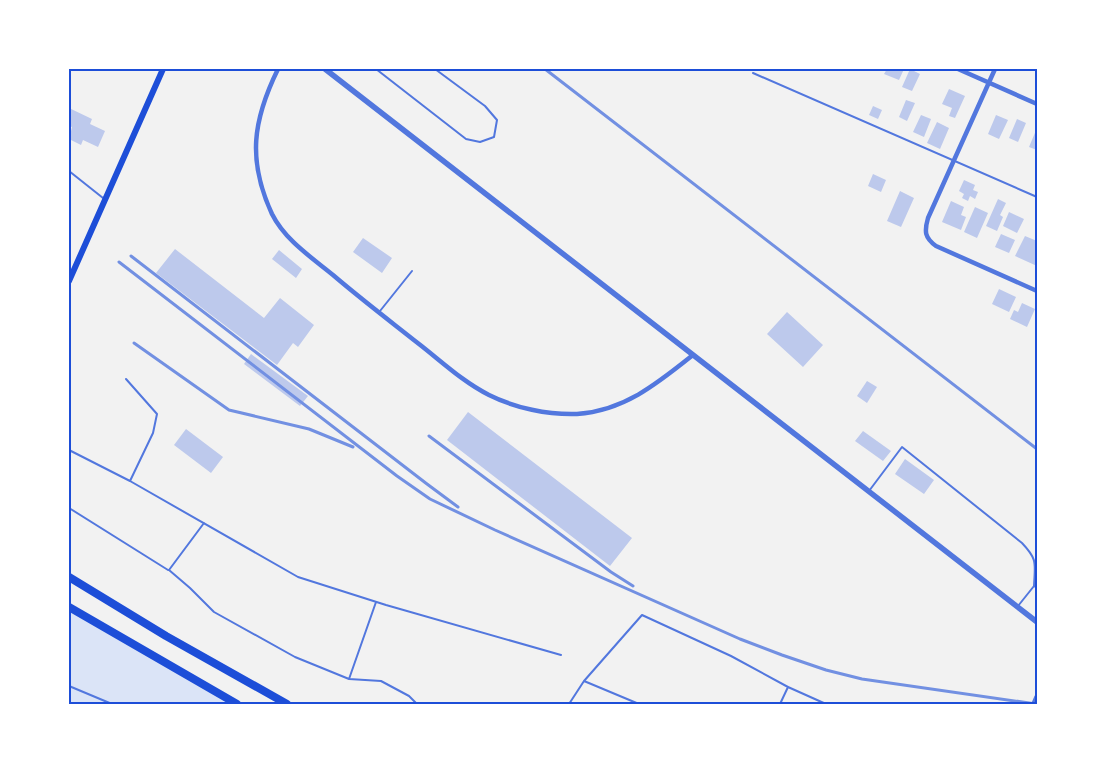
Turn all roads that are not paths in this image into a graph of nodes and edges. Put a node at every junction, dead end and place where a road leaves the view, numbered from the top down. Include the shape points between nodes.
1 (163, 69) edge
2 (278, 69) edge
3 (325, 69) edge
4 (376, 69) edge
5 (435, 69) edge
6 (958, 69) edge
7 (995, 69) edge
8 (753, 73) dead end
9 (989, 82) junction
10 (1037, 104) edge
11 (954, 160) junction
12 (69, 171) edge
13 (1037, 197) edge
14 (105, 199) junction
15 (412, 271) dead end
16 (69, 281) edge
17 (1037, 291) edge
18 (379, 313) junction
19 (693, 355) junction
20 (126, 379) dead end
21 (69, 450) edge
22 (130, 480) junction
23 (869, 491) junction
24 (69, 508) edge
25 (204, 523) junction
26 (169, 570) junction
27 (69, 577) edge
28 (1034, 586) junction
29 (1037, 588) edge
30 (376, 602) junction
31 (69, 607) edge
32 (1017, 607) junction
33 (1037, 622) edge
34 (561, 655) dead end
35 (349, 679) junction
36 (584, 681) junction
37 (69, 686) edge
38 (788, 687) junction
39 (1037, 697) edge
40 (100, 699) junction
41 (97, 704) edge
42 (112, 704) edge
43 (237, 704) edge
44 (287, 704) edge
45 (417, 704) edge
46 (569, 704) edge
47 (639, 704) edge
48 (780, 704) edge
49 (826, 704) edge
50 (1034, 704) edge

1 - 14 main road
2 - 18 street via 262,104 257,125 256,154 266,199 281,228 295,244
3 - 19 street
4 - 5 lane via 466,139 480,142 494,137 497,120 485,106
6 - 9 street
7 - 9 street
8 - 11 lane
9 - 10 street
9 - 11 street
11 - 13 lane
11 - 17 street via 928,218 926,236 936,246
12 - 14 lane
14 - 16 main road
15 - 18 lane
18 - 19 street via 472,386 511,404 543,411 576,414 618,406 659,382
19 - 23 street
20 - 22 lane via 158,414 153,433
21 - 22 lane
22 - 25 lane
23 - 28 lane via 902,447 1022,543 1033,555
23 - 32 street
24 - 26 lane
25 - 26 lane
25 - 30 lane via 298,577
26 - 35 lane via 214,612 295,657
27 - 44 highway
28 - 29 lane
28 - 32 lane
30 - 34 lane
30 - 35 lane
31 - 43 highway
32 - 33 street
35 - 45 lane via 381,681
36 - 38 lane via 642,615 732,656
36 - 46 lane
36 - 47 lane
37 - 40 lane
38 - 48 lane
38 - 49 lane
39 - 50 street
40 - 41 lane
40 - 42 lane

